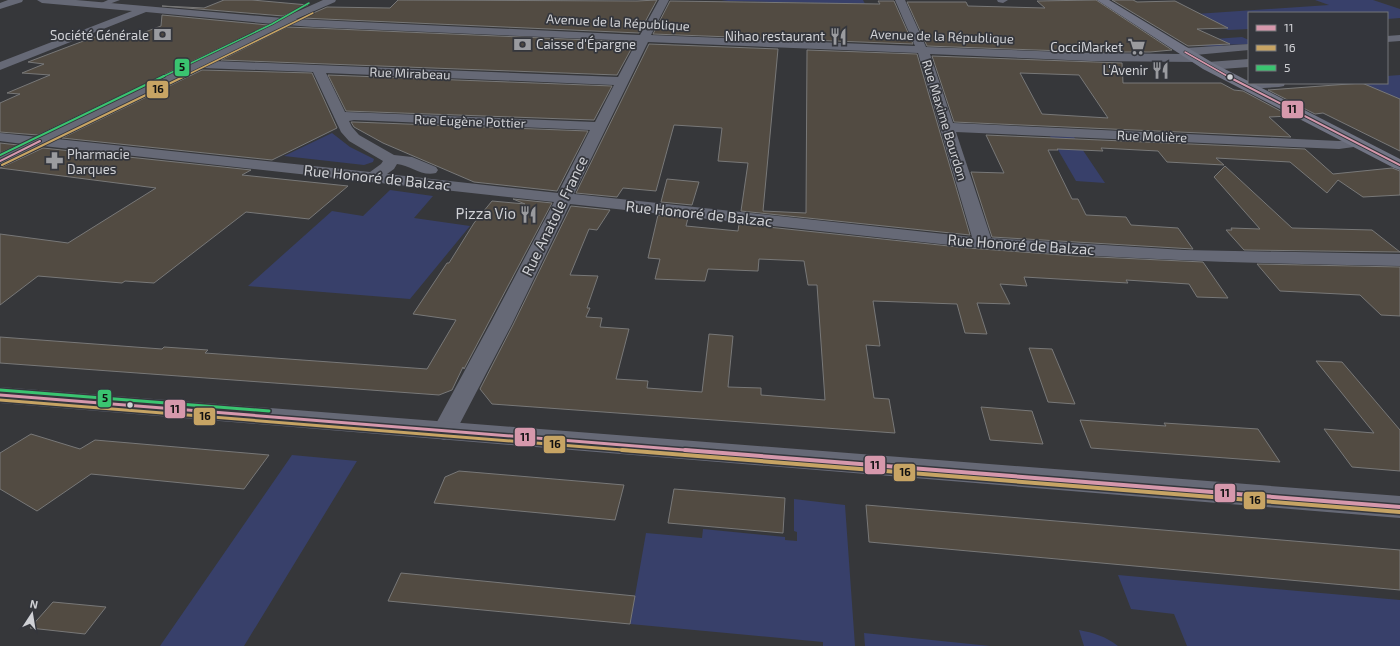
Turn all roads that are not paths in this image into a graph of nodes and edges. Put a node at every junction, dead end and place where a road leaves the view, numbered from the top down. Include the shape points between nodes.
1 (18, 0) edge
2 (42, 0) edge
3 (116, 0) edge
4 (331, 0) edge
5 (664, 0) edge
6 (900, 0) edge
7 (1102, 0) edge
8 (307, 3) edge
9 (101, 5) junction
10 (0, 6) edge
11 (146, 10) junction
12 (284, 22) junction
13 (645, 37) junction
14 (1400, 38) edge
15 (1388, 39) edge
16 (1248, 47) edge
17 (922, 49) junction
18 (1189, 55) junction
19 (1248, 63) edge
20 (199, 64) junction
21 (0, 66) edge
22 (1208, 66) junction
23 (318, 69) junction
24 (621, 81) junction
25 (1268, 84) edge
26 (1246, 86) junction
27 (340, 117) junction
28 (599, 126) junction
29 (947, 127) junction
30 (0, 137) edge
31 (40, 141) junction
32 (1356, 143) junction
33 (391, 159) junction
34 (0, 161) edge
35 (1400, 165) edge
36 (430, 170) dead end
37 (373, 178) junction
38 (564, 200) junction
39 (983, 243) junction
40 (1400, 260) edge
41 (0, 395) edge
42 (444, 431) junction
43 (1400, 507) edge

1 - 10 street
2 - 9 street, Avenue de la République
3 - 9 street
4 - 8 street
5 - 13 street, Rue Anatole France
6 - 17 street, Rue Maxime Bourdon
7 - 18 main road
8 - 12 street
9 - 11 street, Avenue de la République
11 - 12 street, Avenue de la République
11 - 21 street
12 - 13 street, Avenue de la République
12 - 20 street
13 - 17 street, Avenue de la République
13 - 24 street, Rue Anatole France
14 - 15 street
16 - 18 street, Avenue de la République
17 - 18 street, Avenue de la République via 1118,57
17 - 29 street, Rue Maxime Bourdon
18 - 22 main road
19 - 22 street
20 - 23 street, Rue Mirabeau
20 - 31 street
22 - 26 main road
23 - 24 street, Rue Mirabeau
23 - 27 street
24 - 28 street, Rue Anatole France
25 - 26 street
26 - 32 main road
27 - 28 street, Rue Eugène Pottier
27 - 33 street via 354,138
28 - 38 street, Rue Anatole France
29 - 32 street, Rue Molière via 1339,145
29 - 39 street, Rue Maxime Bourdon
30 - 31 street, Rue Honoré de Balzac
31 - 34 street
31 - 37 street, Rue Honoré de Balzac
32 - 35 main road
33 - 36 street via 407,160
33 - 37 street via 388,166
37 - 38 street, Rue Honoré de Balzac
38 - 39 street, Rue Honoré de Balzac
38 - 42 street, Rue Anatole France
39 - 40 street, Rue Honoré de Balzac via 1272,259
41 - 42 street
42 - 43 street

